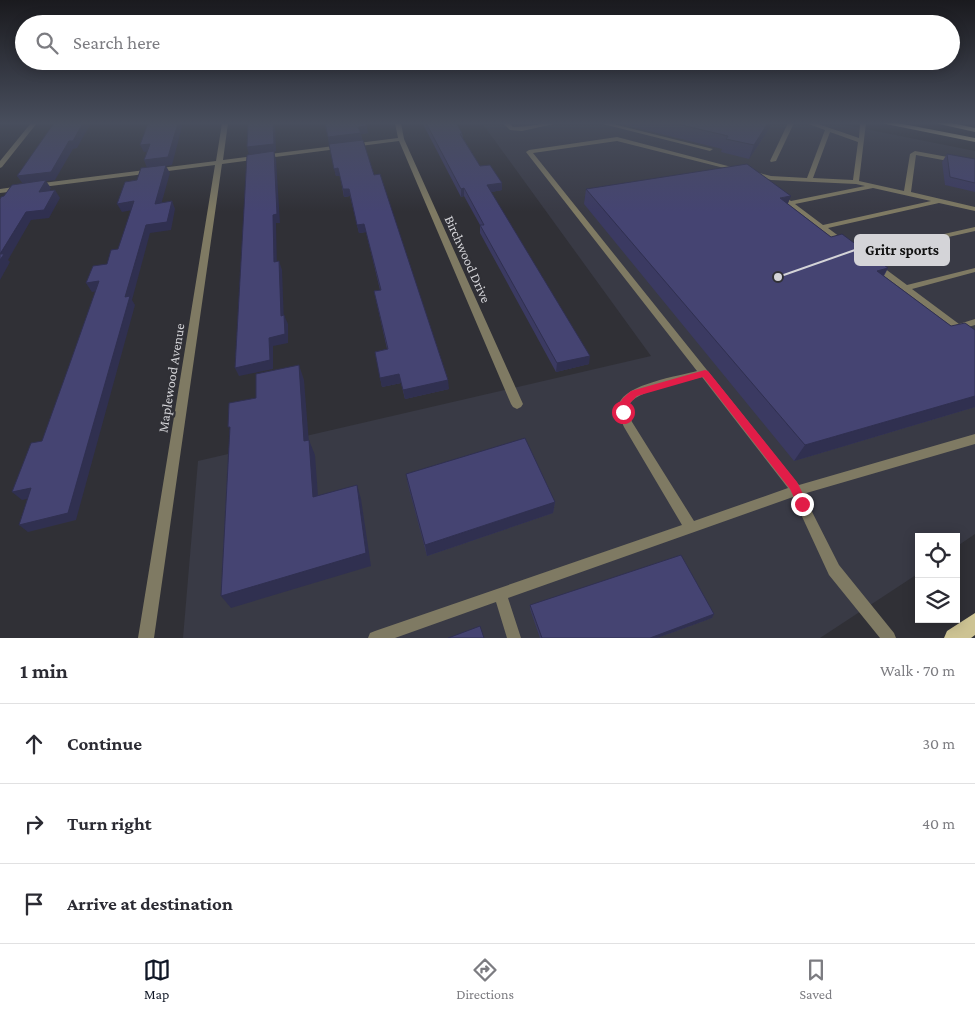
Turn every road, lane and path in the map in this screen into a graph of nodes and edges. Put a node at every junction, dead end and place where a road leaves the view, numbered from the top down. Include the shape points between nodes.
1 (10, 153) edge
2 (221, 153) edge
3 (293, 153) edge
4 (407, 153) edge
5 (530, 153) edge
6 (671, 153) edge
7 (776, 153) edge
8 (819, 153) edge
9 (860, 153) edge
10 (772, 161) dead end
11 (220, 162) junction
12 (975, 164) edge
13 (0, 166) edge
14 (748, 172) junction
15 (809, 180) junction
16 (856, 182) junction
17 (874, 186) junction
18 (0, 191) edge
19 (907, 194) junction
20 (939, 201) junction
21 (789, 203) junction
22 (975, 209) edge
23 (822, 227) junction
24 (975, 228) edge
25 (860, 255) junction
26 (975, 270) edge
27 (906, 288) junction
28 (975, 322) edge
29 (958, 327) junction
30 (975, 340) edge
31 (705, 373) junction
32 (517, 404) dead end
33 (975, 440) edge
34 (796, 491) junction
35 (691, 528) junction
36 (500, 594) junction
37 (975, 623) edge
38 (146, 638) edge
39 (375, 638) edge
40 (514, 638) edge
41 (889, 638) edge
42 (954, 638) edge

1 - 13 street
2 - 11 street, Maplewood Avenue
3 - 11 street
4 - 32 street, Birchwood Drive
5 - 31 lane
6 - 14 lane
7 - 10 lane
8 - 15 lane
9 - 16 lane
11 - 18 street
11 - 38 street, Maplewood Avenue
12 - 19 lane via 915,153
14 - 15 lane via 771,178
14 - 21 lane
15 - 16 lane
16 - 17 lane
17 - 19 lane
17 - 21 lane
19 - 20 lane
20 - 22 lane
20 - 23 lane
21 - 23 lane
23 - 25 lane
24 - 25 lane
25 - 27 lane
26 - 27 lane
27 - 29 lane
28 - 29 lane
29 - 30 lane
31 - 34 lane
31 - 35 lane via 634,393 625,402 623,412
33 - 34 lane
34 - 35 lane
34 - 41 lane via 834,570
35 - 36 lane
36 - 39 lane
36 - 40 lane
37 - 42 main road

